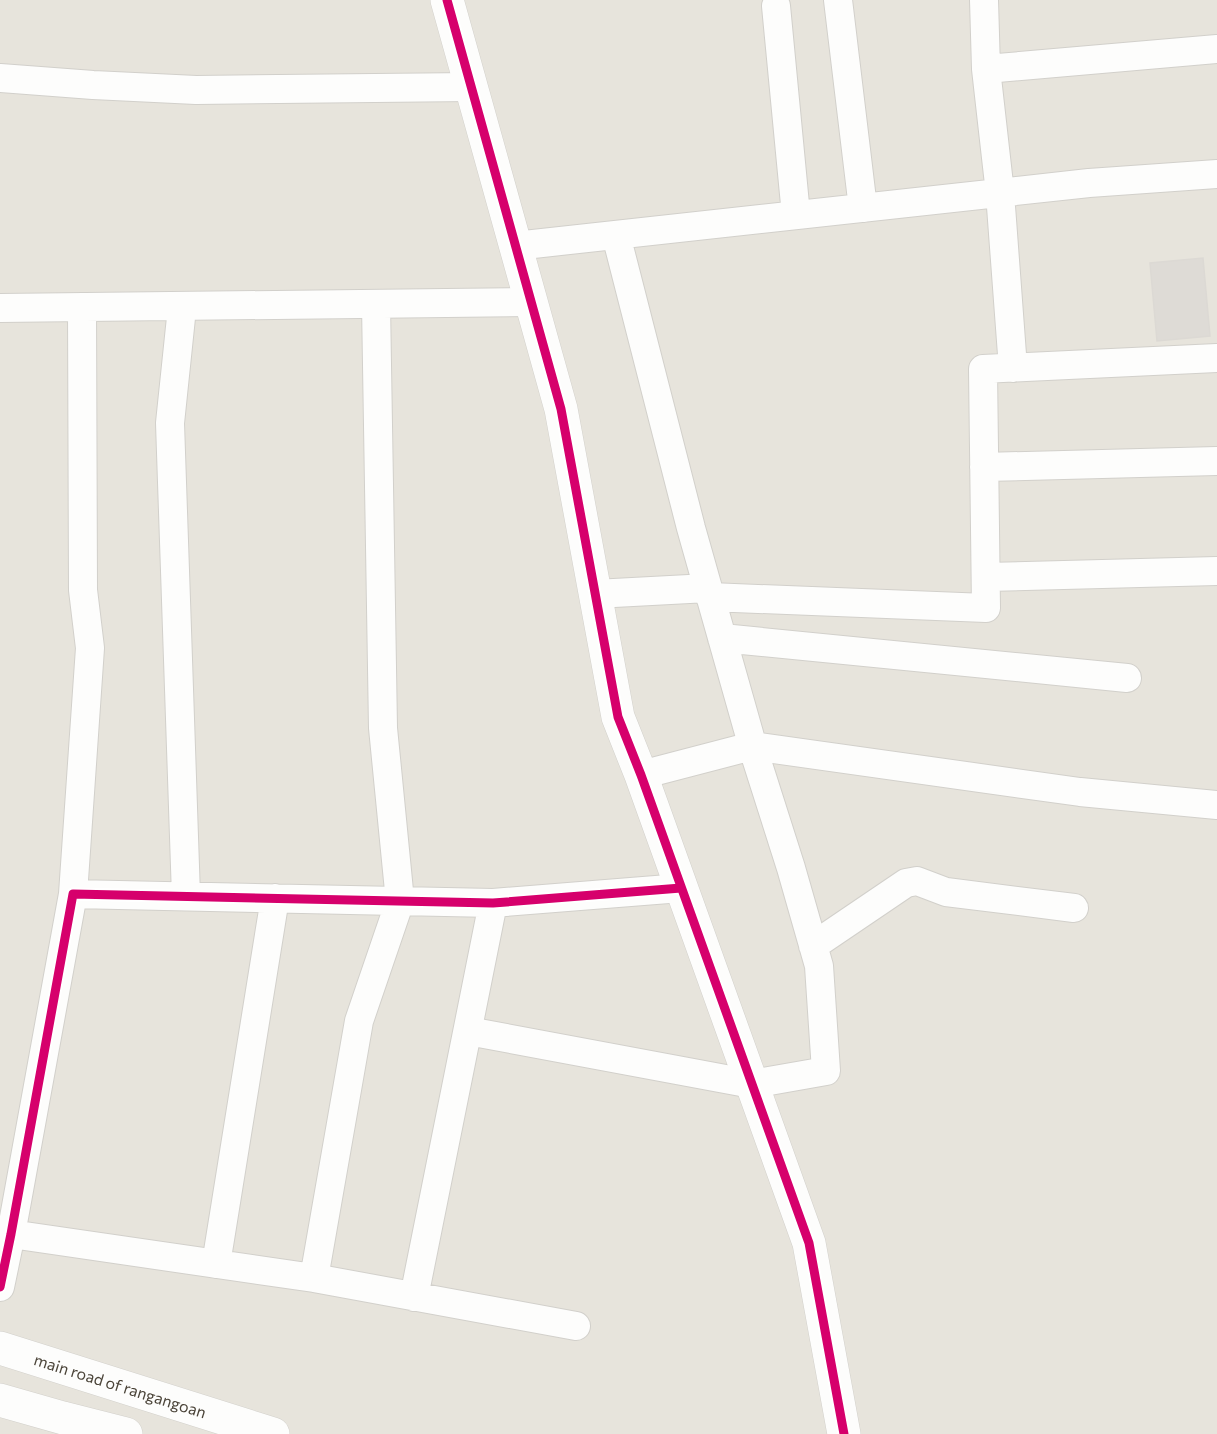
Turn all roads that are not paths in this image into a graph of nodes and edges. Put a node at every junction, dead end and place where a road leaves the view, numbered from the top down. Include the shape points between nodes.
1 (447, 0) edge
2 (838, 0) edge
3 (984, 0) edge
4 (776, 6) dead end
5 (1217, 49) edge
6 (986, 69) junction
7 (0, 78) edge
8 (471, 87) junction
9 (1217, 174) edge
10 (1000, 193) junction
11 (862, 208) junction
12 (796, 215) junction
13 (616, 235) junction
14 (515, 246) junction
15 (531, 302) junction
16 (376, 304) junction
17 (184, 306) junction
18 (82, 307) junction
19 (0, 308) edge
20 (1217, 358) edge
21 (1013, 368) junction
22 (1217, 461) edge
23 (984, 467) junction
24 (1217, 572) edge
25 (986, 577) junction
26 (709, 592) junction
27 (595, 594) junction
28 (722, 638) junction
29 (1127, 678) dead end
30 (752, 746) junction
31 (641, 775) junction
32 (1217, 805) edge
33 (681, 888) junction
34 (73, 894) junction
35 (186, 896) junction
36 (275, 898) junction
37 (400, 901) junction
38 (493, 903) junction
39 (1074, 908) dead end
40 (813, 946) junction
41 (468, 1031) junction
42 (752, 1084) junction
43 (11, 1234) junction
44 (216, 1264) junction
45 (314, 1278) junction
46 (0, 1287) edge
47 (414, 1297) junction
48 (576, 1326) dead end
49 (0, 1348) edge
50 (0, 1400) edge
51 (60, 1426) edge
52 (126, 1434) edge
53 (273, 1434) edge
54 (844, 1434) edge

1 - 8 street
2 - 11 street
3 - 6 street
4 - 12 street
5 - 6 street
6 - 10 street
7 - 8 street via 196,90
8 - 14 street
9 - 10 street
10 - 11 street
10 - 21 street
11 - 12 street
12 - 13 street
13 - 14 street
13 - 26 street
14 - 15 street
15 - 16 street
15 - 27 street via 561,409
16 - 17 street
16 - 37 street via 383,728
17 - 18 street
17 - 35 street via 170,423
18 - 19 street
18 - 34 street via 83,590 90,648
20 - 21 street
21 - 23 street via 983,369
22 - 23 street
23 - 25 street
24 - 25 street
25 - 26 street via 986,608
26 - 27 street
26 - 28 street
27 - 31 street via 618,717
28 - 29 street
28 - 30 street
30 - 31 street
30 - 32 street via 1080,792
30 - 40 street
31 - 33 street
33 - 38 street
33 - 42 street
34 - 35 street
34 - 43 street
35 - 36 street
36 - 37 street
36 - 44 street
37 - 38 street
37 - 45 street via 359,1022
38 - 41 street
39 - 40 street via 946,892 916,881 906,883
40 - 42 street via 819,966 826,1071
41 - 42 street
41 - 47 street
42 - 54 street via 809,1243
43 - 44 street
43 - 46 street
44 - 45 street
45 - 47 street
47 - 48 street
49 - 53 street, main road of rangangoan
50 - 51 street
51 - 52 street

